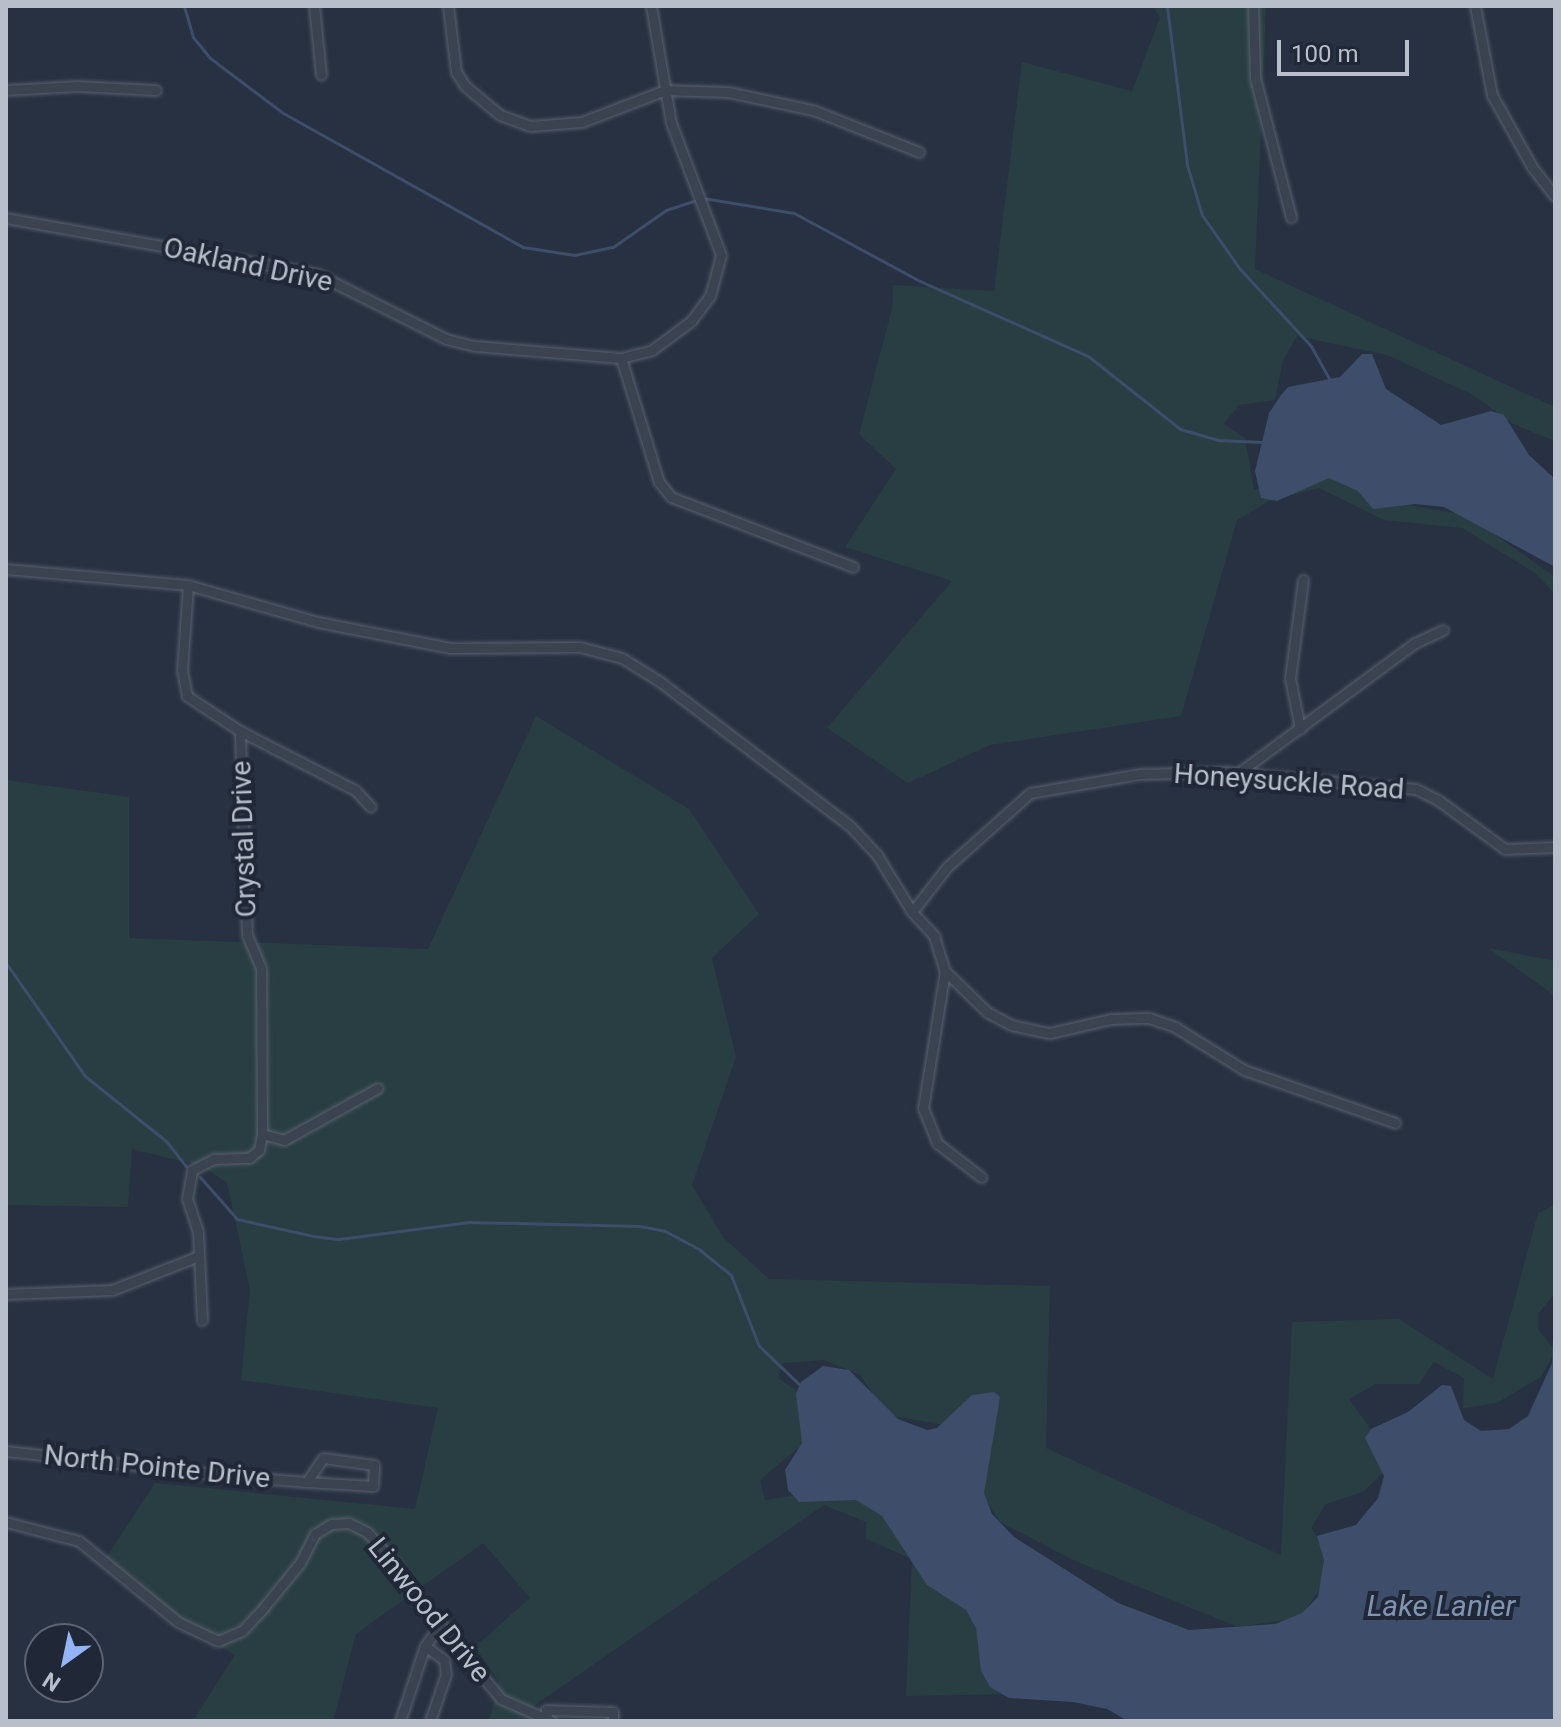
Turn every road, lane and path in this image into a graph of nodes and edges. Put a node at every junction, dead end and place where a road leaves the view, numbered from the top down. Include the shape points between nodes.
1 (314, 6) edge
2 (448, 6) edge
3 (651, 6) edge
4 (1253, 6) edge
5 (1475, 6) edge
6 (321, 75) dead end
7 (6, 90) edge
8 (156, 90) dead end
9 (665, 90) junction
10 (919, 152) dead end
11 (1555, 196) edge
12 (1291, 217) dead end
13 (6, 218) edge
14 (621, 358) junction
15 (853, 567) dead end
16 (6, 569) edge
17 (1303, 580) dead end
18 (188, 585) junction
19 (1443, 630) dead end
20 (1300, 729) junction
21 (240, 731) junction
22 (1237, 774) junction
23 (371, 807) dead end
24 (1555, 847) edge
25 (912, 912) junction
26 (945, 971) junction
27 (378, 1088) dead end
28 (1395, 1123) dead end
29 (262, 1134) junction
30 (981, 1177) dead end
31 (196, 1257) junction
32 (6, 1294) edge
33 (202, 1320) dead end
34 (6, 1451) edge
35 (307, 1482) junction
36 (6, 1522) edge
37 (442, 1622) junction
38 (425, 1646) junction
39 (549, 1719) edge
40 (400, 1721) edge
41 (430, 1721) edge
42 (613, 1721) edge

1 - 6 street
2 - 9 street via 456,72 480,104 500,115 530,126 560,127
3 - 9 street
4 - 12 street via 1255,78
5 - 11 street via 1492,95 1527,159
7 - 8 street
9 - 10 street via 728,92 813,110
9 - 14 street via 671,123 716,234 719,275 710,296 673,337 652,350
13 - 14 street, Oakland Drive via 317,274 446,339
14 - 15 street via 659,482 671,497
16 - 18 street
17 - 20 street via 1290,678
18 - 21 street via 182,670 187,696
18 - 25 street via 318,622 450,648 580,647 622,658 850,826 877,855
19 - 20 street via 1415,643
20 - 22 street
21 - 23 street via 355,790
21 - 29 street, Crystal Drive via 247,935 261,968
22 - 24 street, Honeysuckle Road via 1416,789 1505,849
22 - 25 street, Honeysuckle Road via 1140,774 1030,793 947,867
25 - 26 street via 934,936
26 - 28 street via 987,1012 1011,1025 1050,1033 1111,1019 1149,1018 1175,1027 1244,1070
26 - 30 street via 923,1108 937,1143
27 - 29 street via 284,1140
29 - 31 street via 259,1150 249,1158 214,1159 192,1170 187,1199 198,1232
31 - 32 street via 112,1290
31 - 33 street
34 - 35 street, North Pointe Drive
35 - 35 street, North Pointe Drive via 373,1486 374,1465 323,1458
36 - 37 street, Linwood Drive via 79,1541 178,1622 218,1641 242,1631 260,1612 300,1563 315,1534 331,1524 349,1523 367,1532
37 - 38 street
37 - 39 street, Linwood Drive via 501,1699
38 - 40 street
38 - 41 street via 444,1660 446,1674
39 - 42 street via 546,1710 613,1712

